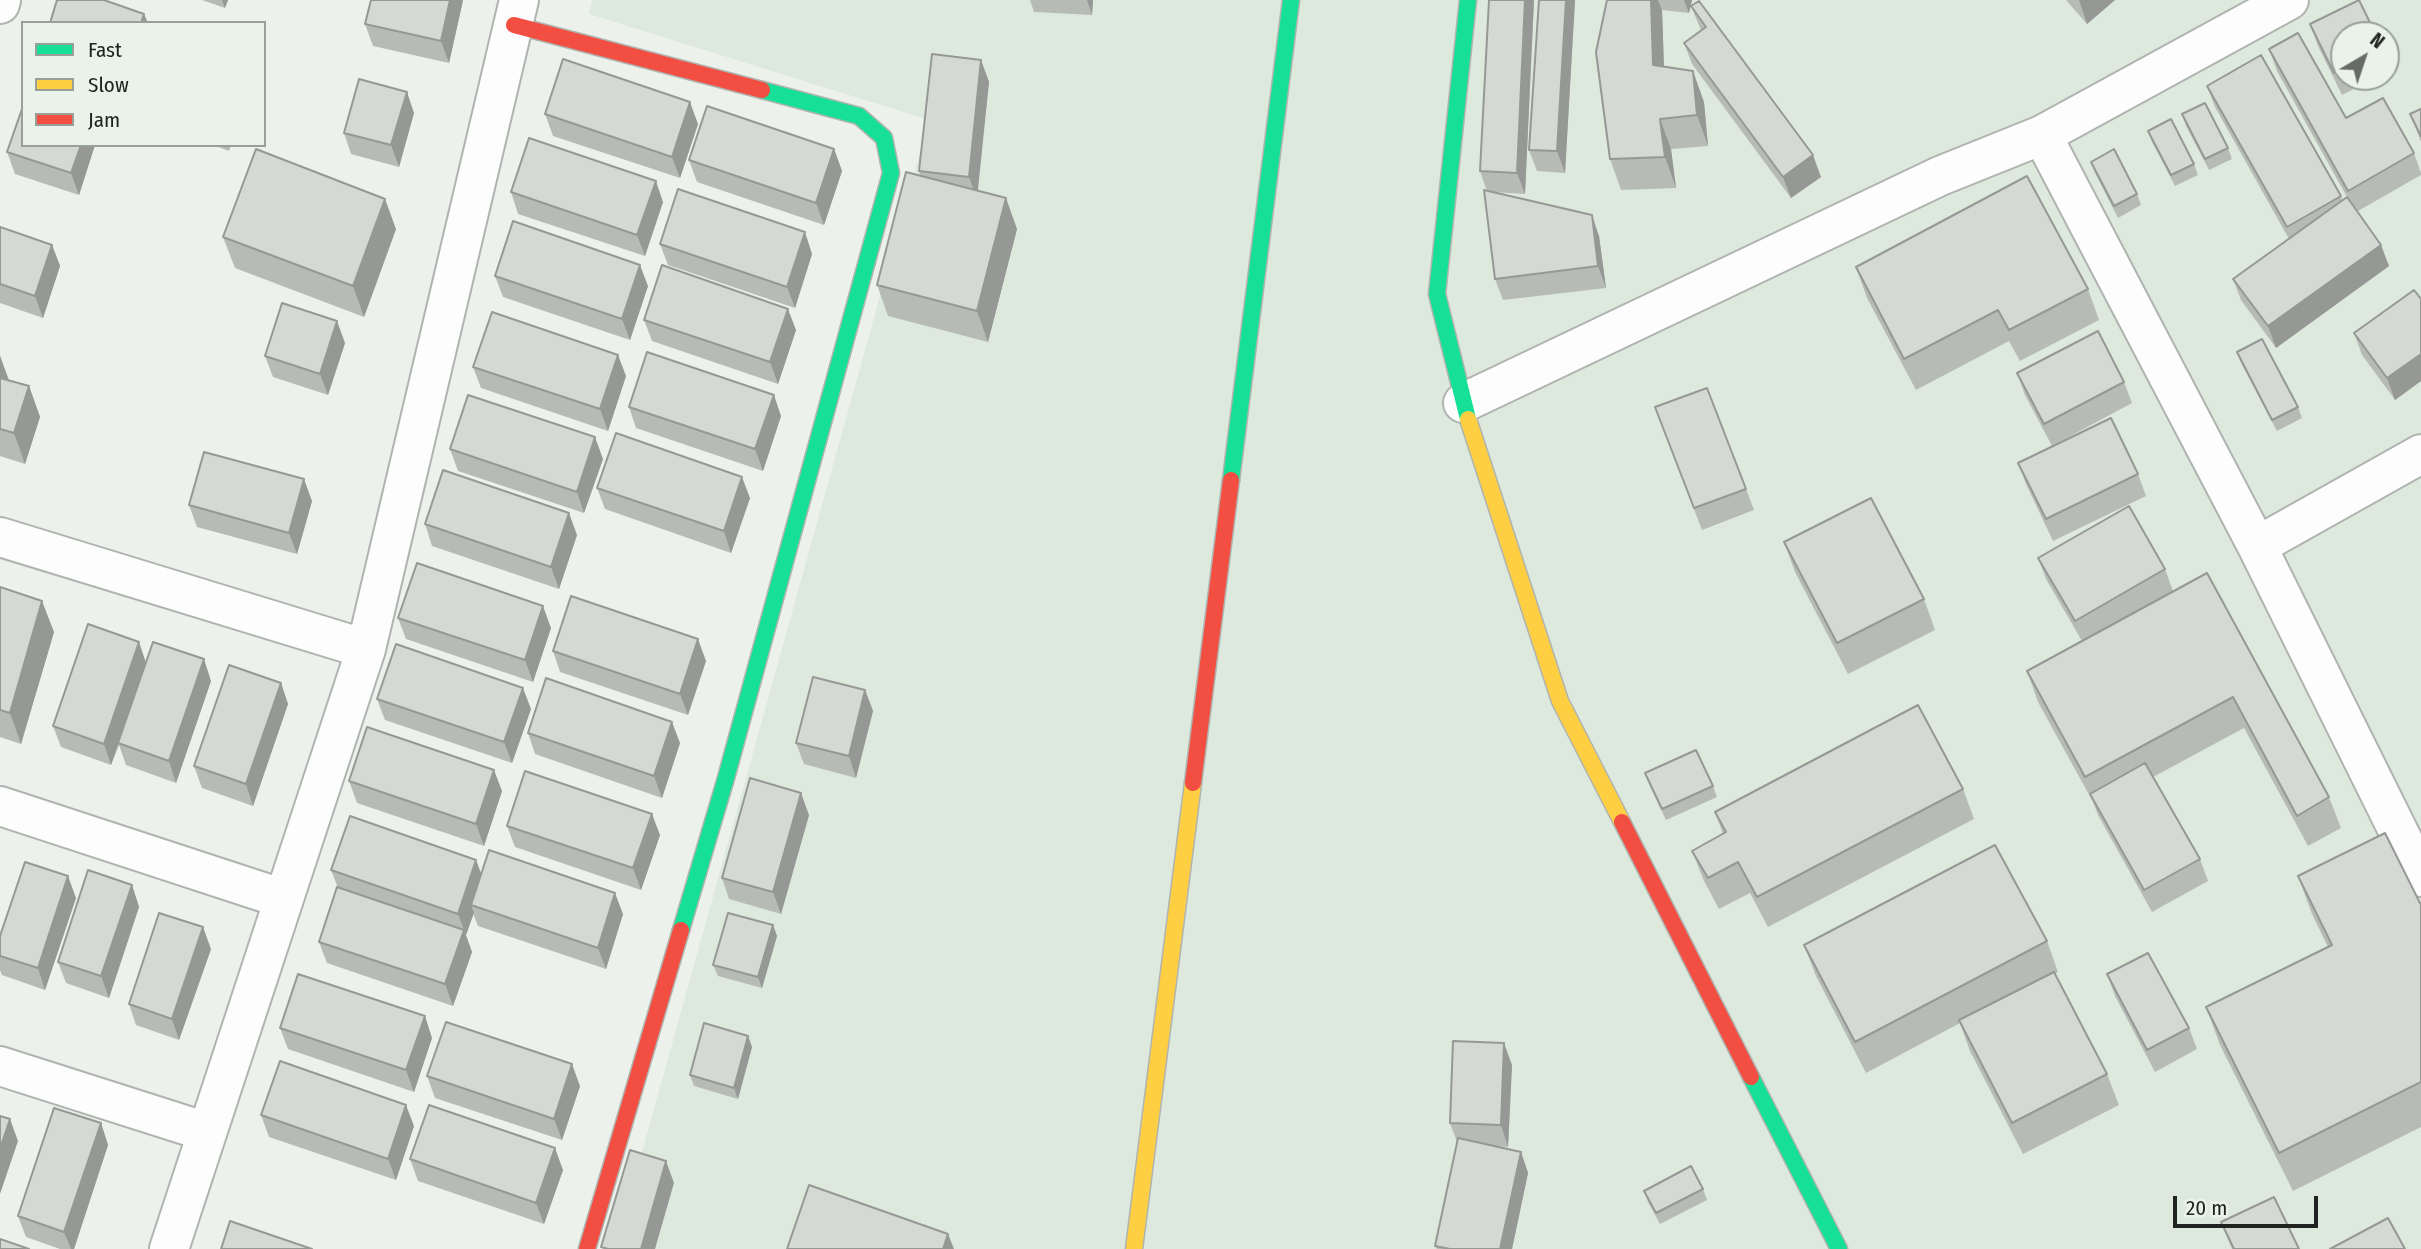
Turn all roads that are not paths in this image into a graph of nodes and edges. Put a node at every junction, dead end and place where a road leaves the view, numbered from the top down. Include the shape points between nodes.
1 (1291, 0) edge
2 (1468, 0) edge
3 (2289, 0) edge
4 (517, 12) edge
5 (2042, 135) junction
6 (1464, 403) junction
7 (2421, 454) edge
8 (0, 537) edge
9 (2257, 546) junction
10 (366, 649) junction
11 (0, 806) edge
12 (2421, 877) edge
13 (284, 899) junction
14 (0, 1066) edge
15 (206, 1132) junction
16 (169, 1249) edge
17 (587, 1249) edge
18 (1134, 1249) edge
19 (1839, 1249) edge

1 - 18 street
2 - 6 street via 1437,294
3 - 5 street
4 - 10 street
4 - 17 street via 859,116 884,138 891,173 726,778
5 - 6 street via 1940,176
5 - 9 street
6 - 19 street via 1560,701
7 - 9 street
8 - 10 street
9 - 12 street
10 - 13 street
11 - 13 street
13 - 15 street
14 - 15 street
15 - 16 street

